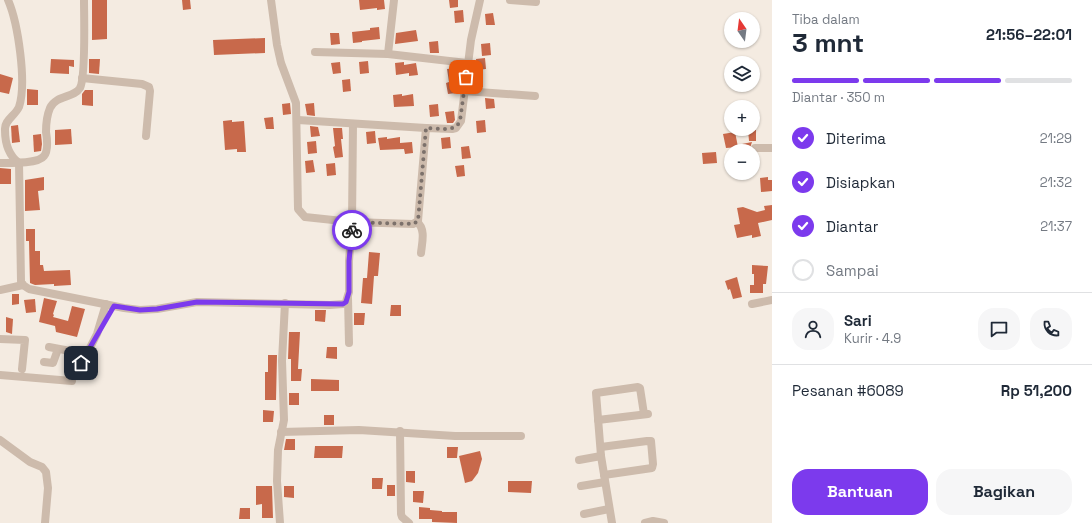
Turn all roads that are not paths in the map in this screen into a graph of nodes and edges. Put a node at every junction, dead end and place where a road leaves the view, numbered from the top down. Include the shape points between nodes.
1 (8, 0) edge
2 (84, 0) edge
3 (271, 0) edge
4 (394, 0) edge
5 (480, 0) edge
6 (510, 0) edge
7 (536, 2) dead end
8 (314, 52) dead end
9 (388, 54) junction
10 (467, 63) junction
11 (82, 78) junction
12 (464, 91) junction
13 (536, 96) dead end
14 (298, 120) junction
15 (354, 124) junction
16 (426, 128) junction
17 (146, 136) dead end
18 (760, 148) edge
19 (772, 148) edge
20 (19, 162) junction
21 (0, 163) edge
22 (352, 222) junction
23 (417, 222) junction
24 (421, 253) dead end
25 (23, 285) junction
26 (0, 290) edge
27 (348, 298) junction
28 (772, 300) edge
29 (284, 303) junction
30 (752, 304) dead end
31 (110, 305) junction
32 (0, 339) edge
33 (349, 343) dead end
34 (49, 347) dead end
35 (58, 348) junction
36 (86, 354) junction
37 (44, 362) dead end
38 (22, 369) dead end
39 (77, 373) dead end
40 (0, 375) edge
41 (72, 381) dead end
42 (598, 420) junction
43 (282, 432) junction
44 (400, 432) junction
45 (521, 436) dead end
46 (0, 440) edge
47 (601, 447) junction
48 (601, 456) junction
49 (579, 460) dead end
50 (605, 478) junction
51 (581, 486) dead end
52 (609, 509) junction
53 (584, 514) dead end
54 (45, 523) edge
55 (280, 523) edge
56 (409, 523) edge
57 (612, 523) edge
58 (645, 523) edge
59 (664, 523) edge

1 - 20 street via 20,48 21,94 19,106 4,129 8,150
2 - 11 street
3 - 14 street via 281,63 295,96
4 - 9 street
5 - 10 street
6 - 7 street
8 - 9 street
9 - 10 street
10 - 12 street
11 - 17 street via 142,84 149,87
11 - 20 street via 77,91 51,105 46,125 44,156
12 - 13 street
12 - 16 street via 458,125 452,128
14 - 15 street
14 - 22 street via 300,212 313,218
15 - 16 street
15 - 22 street
16 - 23 street
18 - 19 street
20 - 21 street
20 - 25 street
22 - 23 street
22 - 27 street
23 - 24 street via 422,229
25 - 26 street
25 - 31 street via 29,289
27 - 29 street via 346,302 338,305
27 - 33 street
28 - 30 street
29 - 31 street via 197,302 140,310
29 - 43 street
31 - 36 street
32 - 38 street via 25,340
34 - 35 street
35 - 36 street
35 - 37 street via 53,363
36 - 39 street
40 - 41 street
42 - 42 street via 646,414 640,388 596,393
42 - 47 street
43 - 44 street
43 - 55 street via 278,450 277,481
44 - 45 street via 455,436
44 - 56 street via 401,514
46 - 54 street via 46,472 48,488
47 - 48 street
47 - 50 street via 651,442 652,468
48 - 49 street
48 - 50 street
50 - 51 street
50 - 52 street
52 - 53 street
52 - 57 street
58 - 59 street

